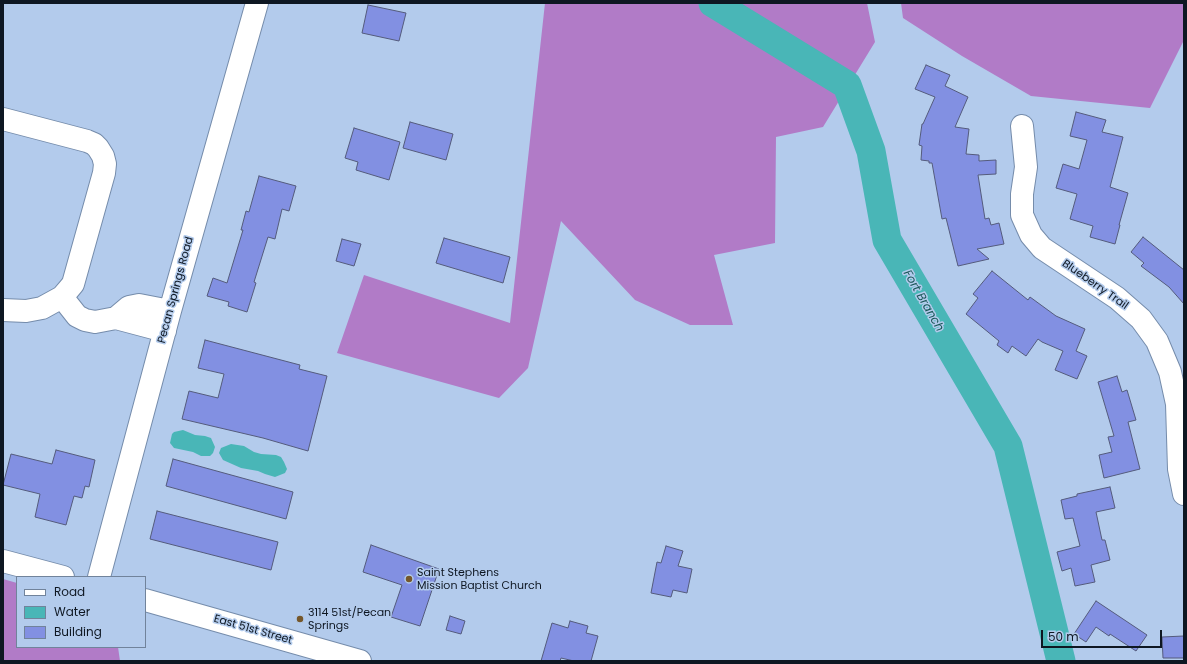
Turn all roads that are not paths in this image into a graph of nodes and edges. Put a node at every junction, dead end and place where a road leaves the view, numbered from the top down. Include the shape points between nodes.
1 (257, 3) edge
2 (3, 119) edge
3 (1022, 126) dead end
4 (62, 297) junction
5 (3, 310) edge
6 (167, 321) junction
7 (1184, 494) edge
8 (3, 561) edge
9 (59, 576) edge
10 (99, 576) edge
11 (146, 600) edge
12 (360, 661) edge

1 - 6 street, Pecan Springs Road
2 - 4 street via 87,141 94,144 103,156 104,173 73,284
3 - 7 street, Blueberry Trail via 1026,167 1022,215 1031,235 1042,248 1118,298 1141,319 1157,341 1170,372 1177,404 1179,469
4 - 5 street via 42,308 26,311
4 - 6 street via 77,316 85,320 102,322 116,318
6 - 10 street, Pecan Springs Road
8 - 9 street
11 - 12 street, East 51st Street

